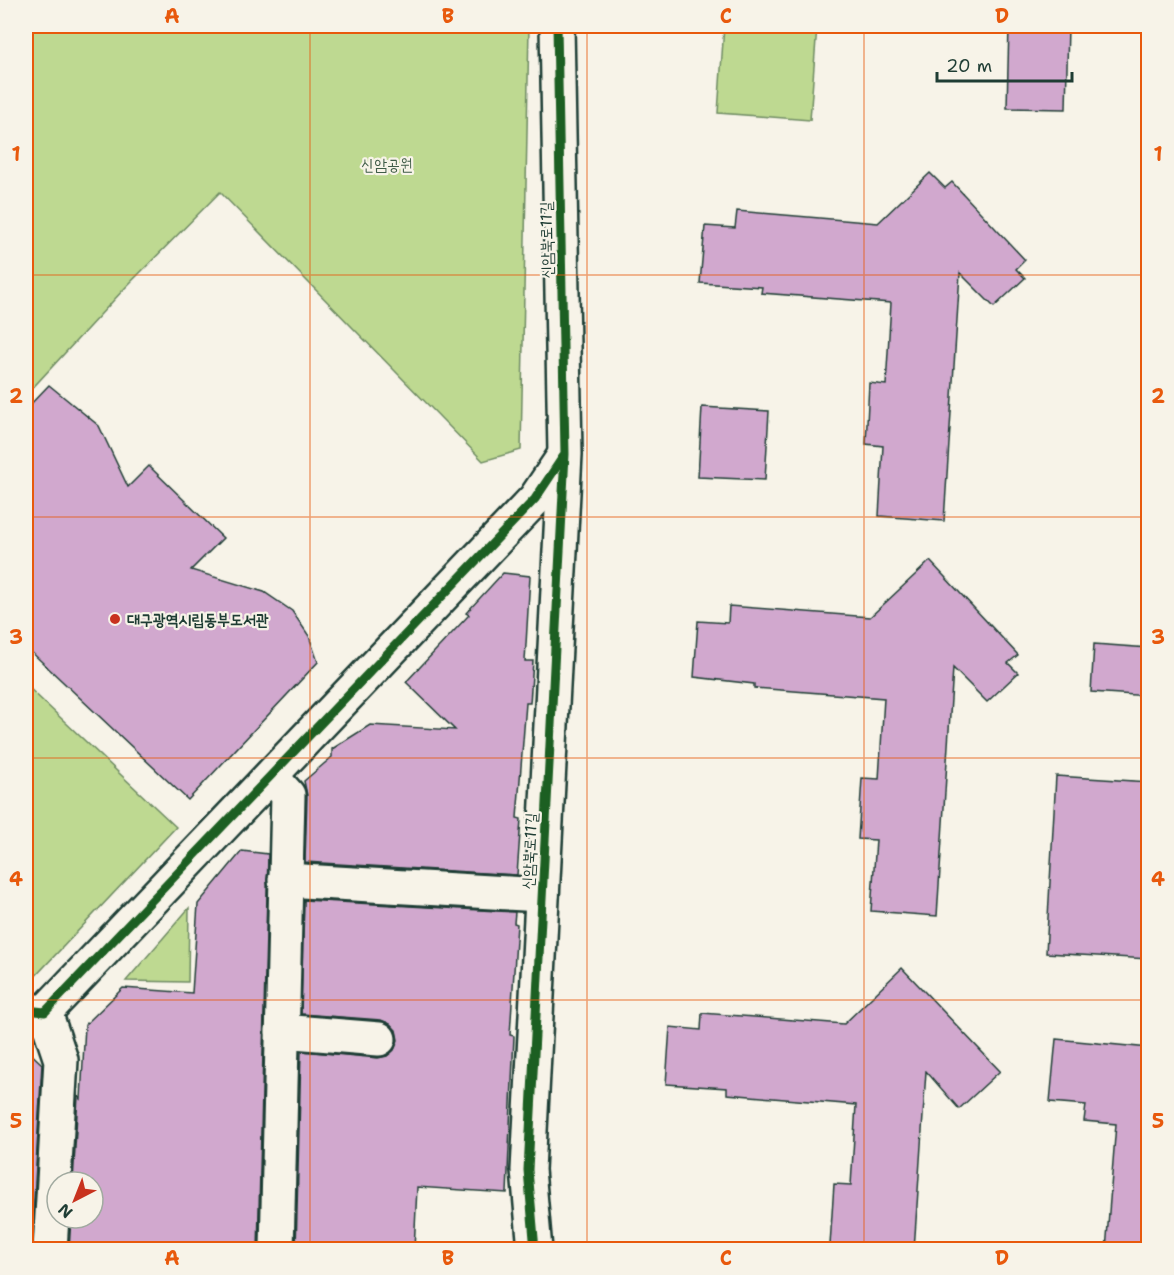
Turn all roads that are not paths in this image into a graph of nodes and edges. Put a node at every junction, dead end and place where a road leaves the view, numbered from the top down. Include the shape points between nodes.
1 (557, 26) edge
2 (565, 454) junction
3 (271, 776) junction
4 (285, 880) junction
5 (542, 895) junction
6 (35, 1011) edge
7 (282, 1031) junction
8 (379, 1038) dead end
9 (50, 1250) edge
10 (277, 1250) edge
11 (535, 1250) edge

1 - 2 street, 신암북로11길
2 - 3 street via 535,499
2 - 5 street, 신암북로11길
3 - 4 street via 288,795
3 - 6 street
4 - 5 street
4 - 7 street
5 - 11 street, 신암북로11길 via 528,1170
6 - 9 street via 61,1060
7 - 8 street
7 - 10 street

